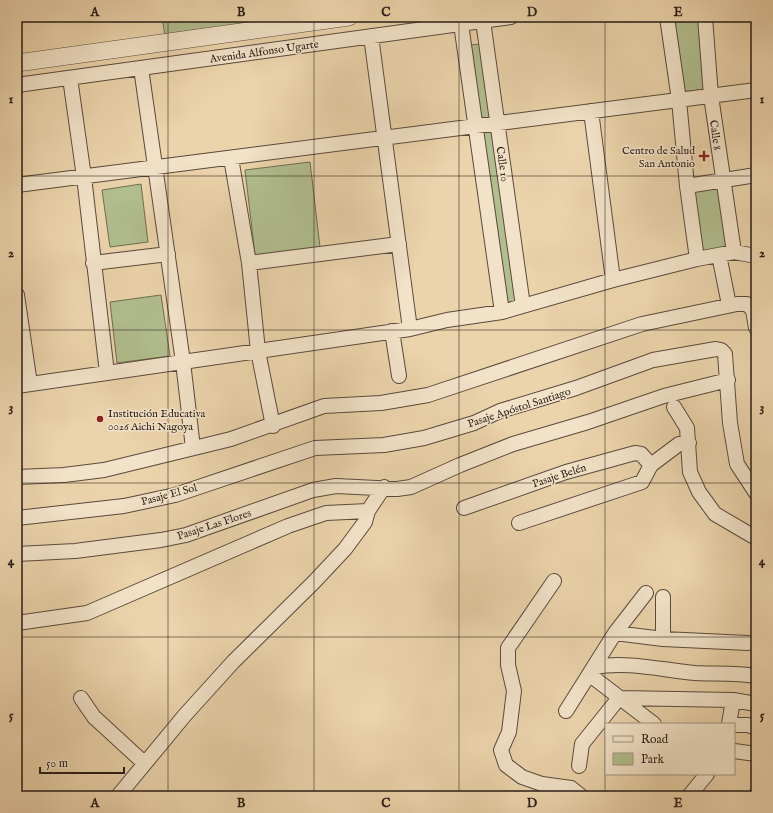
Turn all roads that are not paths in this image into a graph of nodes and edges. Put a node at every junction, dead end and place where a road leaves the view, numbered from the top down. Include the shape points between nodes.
1 (349, 17) edge
2 (511, 17) edge
3 (667, 17) edge
4 (704, 17) edge
5 (482, 21) junction
6 (461, 24) junction
7 (371, 36) junction
8 (17, 63) edge
9 (141, 68) junction
10 (70, 78) junction
11 (17, 85) edge
12 (756, 90) edge
13 (711, 96) junction
14 (679, 100) junction
15 (591, 111) junction
16 (497, 123) junction
17 (476, 126) junction
18 (384, 137) junction
19 (231, 158) junction
20 (155, 168) junction
21 (756, 175) edge
22 (84, 177) junction
23 (723, 180) junction
24 (17, 185) edge
25 (687, 186) junction
26 (399, 244) junction
27 (734, 252) junction
28 (168, 254) junction
29 (719, 255) junction
30 (756, 256) edge
31 (697, 259) junction
32 (93, 263) junction
33 (249, 263) junction
34 (613, 280) junction
35 (17, 295) edge
36 (729, 305) junction
37 (523, 306) junction
38 (502, 312) junction
39 (756, 328) edge
40 (410, 329) junction
41 (392, 331) junction
42 (258, 351) junction
43 (184, 362) junction
44 (106, 373) junction
45 (399, 376) dead end
46 (728, 380) junction
47 (24, 385) edge
48 (674, 407) dead end
49 (273, 426) junction
50 (689, 443) junction
51 (193, 448) junction
52 (315, 448) joint
53 (651, 465) junction
54 (17, 477) edge
55 (384, 487) junction
56 (756, 493) edge
57 (464, 508) dead end
58 (368, 511) junction
59 (17, 518) edge
60 (519, 523) dead end
61 (756, 538) edge
62 (17, 554) edge
63 (554, 581) dead end
64 (646, 593) dead end
65 (663, 598) dead end
66 (17, 623) edge
67 (616, 633) junction
68 (663, 639) junction
69 (748, 643) dead end
70 (592, 671) junction
71 (756, 676) edge
72 (81, 698) dead end
73 (619, 698) junction
74 (733, 700) junction
75 (756, 704) edge
76 (566, 711) dead end
77 (653, 723) edge
78 (729, 723) edge
79 (735, 725) edge
80 (756, 728) edge
81 (735, 751) edge
82 (756, 754) edge
83 (144, 763) junction
84 (579, 766) dead end
85 (706, 775) edge
86 (120, 793) edge
87 (106, 796) edge
88 (581, 796) edge
89 (689, 796) edge

1 - 8 street, Avenida Alfonso Ugarte
2 - 5 street, Avenida Alfonso Ugarte
3 - 14 street
4 - 13 street, Calle 8
5 - 6 street, Avenida Alfonso Ugarte
5 - 16 street, Calle 10
6 - 7 street, Avenida Alfonso Ugarte
6 - 17 street
7 - 9 street, Avenida Alfonso Ugarte
7 - 18 street
9 - 10 street, Avenida Alfonso Ugarte
9 - 20 street
10 - 11 street, Avenida Alfonso Ugarte
10 - 22 street
12 - 13 street
13 - 14 street
13 - 23 street, Calle 8
14 - 15 street
14 - 25 street
15 - 16 street
15 - 34 street
16 - 17 street
16 - 37 street, Calle 10
17 - 18 street
17 - 38 street
18 - 19 street
18 - 26 street
19 - 20 street
19 - 33 street
20 - 22 street
20 - 28 street
21 - 23 street
22 - 24 street
22 - 32 street
23 - 25 street
23 - 27 street, Calle 8
25 - 31 street
26 - 33 street
26 - 40 street
27 - 29 street
27 - 30 street
28 - 32 street
28 - 43 street
29 - 31 street
29 - 36 street
31 - 34 street
32 - 44 street
33 - 42 street
34 - 37 street
35 - 47 street
36 - 39 street via 747,304 753,310
36 - 49 street via 642,324 428,395 381,404 324,406
37 - 38 street
38 - 40 street via 447,320
40 - 41 street
41 - 42 street
41 - 45 street
42 - 43 street
42 - 49 street
43 - 44 street
43 - 51 street
44 - 47 street
46 - 52 street, Pasaje Apóstol Santiago via 725,354 716,349 653,360 424,438 384,445
46 - 55 street, Pasaje Las Flores via 664,396 513,444 411,487
46 - 56 street via 730,423 737,464
48 - 50 street via 687,428
49 - 51 street
50 - 53 street via 679,444
50 - 61 street via 690,472 699,492 715,514
51 - 54 street via 104,470
52 - 59 street, Pasaje El Sol via 174,495 124,506
53 - 57 street, Pasaje Belén via 641,454 635,453 566,472
53 - 60 street via 642,482
55 - 58 street
55 - 62 street, Pasaje Las Flores via 336,486 313,490 186,535 161,540 75,551
58 - 66 street via 326,513 288,526 87,613
58 - 83 street via 365,522 345,550 232,662
63 - 88 street via 508,648 508,665 514,691 509,732 502,750 506,765 522,777 542,784 571,788
64 - 67 street
65 - 68 street
67 - 68 street
67 - 70 street
68 - 69 street
70 - 71 street via 616,664 697,673
70 - 73 street
70 - 76 street
72 - 83 street via 94,717
73 - 74 street
73 - 77 street
73 - 84 street via 582,744
74 - 75 street
74 - 78 street
79 - 80 street
81 - 82 street
83 - 86 street
85 - 89 street
86 - 87 street

